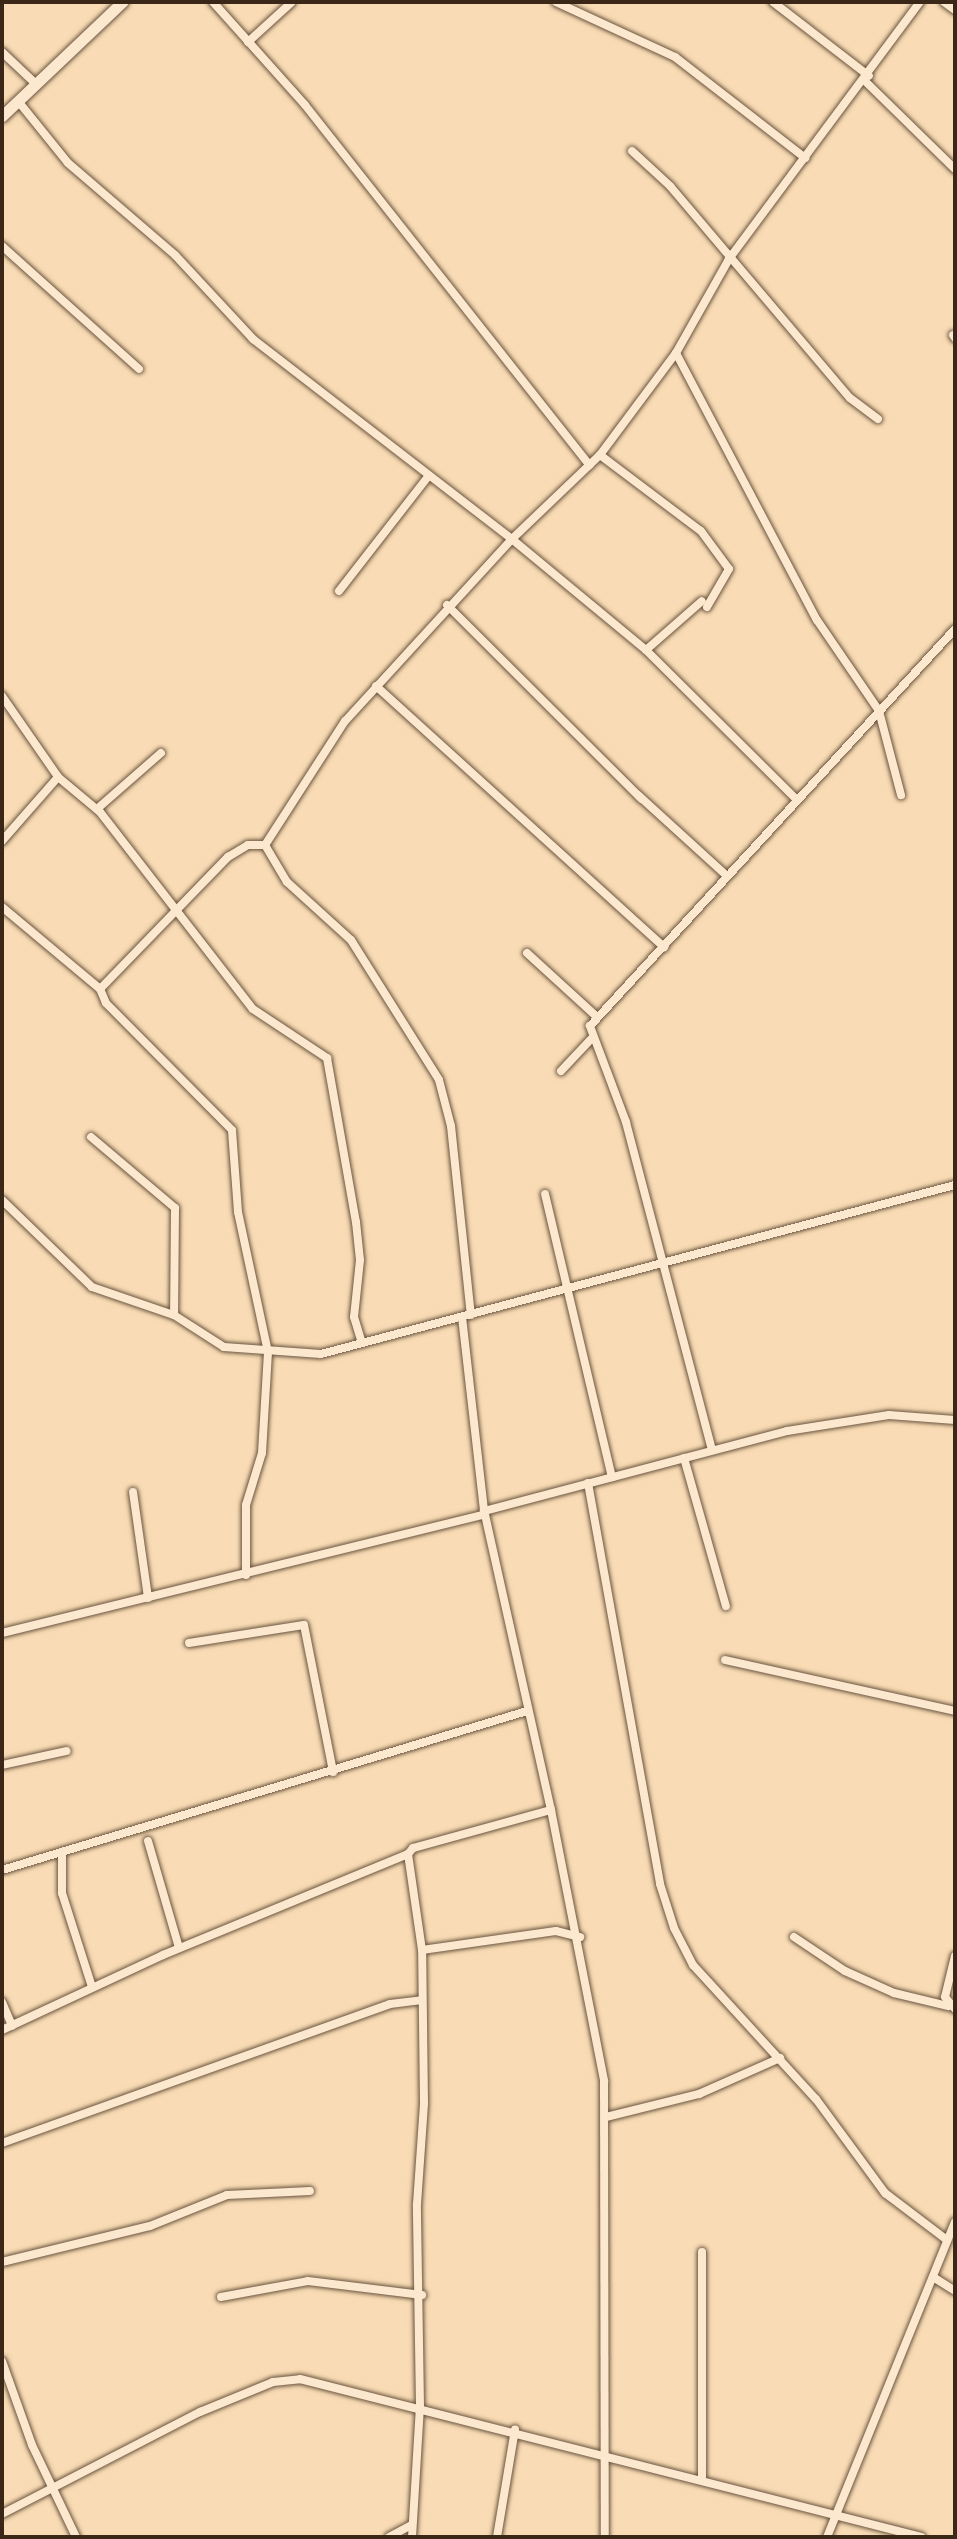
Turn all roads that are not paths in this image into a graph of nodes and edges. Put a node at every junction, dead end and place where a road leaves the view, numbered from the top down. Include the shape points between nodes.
1 (122, 2) edge
2 (213, 2) edge
3 (292, 2) edge
4 (556, 2) edge
5 (773, 2) edge
6 (920, 2) edge
7 (944, 2) edge
8 (955, 10) edge
9 (248, 42) junction
10 (2, 52) edge
11 (867, 78) junction
12 (36, 84) junction
13 (18, 101) junction
14 (2, 116) edge
15 (632, 151) dead end
16 (805, 158) junction
17 (955, 169) edge
18 (2, 246) edge
19 (729, 259) junction
20 (676, 353) junction
21 (139, 369) dead end
22 (878, 419) dead end
23 (600, 455) junction
24 (589, 465) junction
25 (427, 478) junction
26 (512, 539) junction
27 (339, 591) dead end
28 (447, 605) junction
29 (955, 629) edge
30 (646, 650) junction
31 (376, 686) junction
32 (2, 696) edge
33 (879, 711) junction
34 (583, 743) dead end
35 (161, 753) dead end
36 (58, 777) junction
37 (901, 795) dead end
38 (795, 798) junction
39 (642, 799) junction
40 (97, 809) junction
41 (556, 837) dead end
42 (2, 841) edge
43 (265, 845) junction
44 (726, 875) junction
45 (2, 907) edge
46 (176, 909) junction
47 (664, 947) junction
48 (527, 953) dead end
49 (100, 989) junction
50 (596, 1016) junction
51 (591, 1039) junction
52 (561, 1071) dead end
53 (91, 1137) dead end
54 (955, 1185) edge
55 (545, 1194) dead end
56 (3, 1201) edge
57 (664, 1263) junction
58 (566, 1290) junction
59 (174, 1315) junction
60 (466, 1316) junction
61 (362, 1343) junction
62 (268, 1352) junction
63 (955, 1420) edge
64 (712, 1450) junction
65 (684, 1458) junction
66 (612, 1477) junction
67 (588, 1483) junction
68 (133, 1492) dead end
69 (483, 1513) junction
70 (246, 1575) junction
71 (148, 1598) junction
72 (726, 1606) dead end
73 (2, 1633) edge
74 (189, 1643) dead end
75 (725, 1660) dead end
76 (527, 1711) junction
77 (955, 1711) edge
78 (67, 1751) dead end
79 (2, 1765) edge
80 (333, 1772) junction
81 (551, 1810) junction
82 (148, 1841) dead end
83 (408, 1854) junction
84 (62, 1856) junction
85 (2, 1870) edge
86 (580, 1937) junction
87 (794, 1937) dead end
88 (179, 1948) junction
89 (422, 1950) junction
90 (955, 1956) edge
91 (92, 1987) junction
92 (422, 2000) junction
93 (2, 2002) edge
94 (952, 2008) edge
95 (12, 2026) junction
96 (2, 2030) edge
97 (780, 2058) junction
98 (606, 2117) junction
99 (2, 2143) edge
100 (310, 2191) dead end
101 (955, 2222) edge
102 (947, 2240) junction
103 (702, 2252) dead end
104 (2, 2262) edge
105 (933, 2277) junction
106 (955, 2291) edge
107 (422, 2295) junction
108 (221, 2297) dead end
109 (2, 2361) edge
110 (420, 2406) junction
111 (515, 2430) junction
112 (604, 2454) junction
113 (702, 2477) junction
114 (50, 2489) junction
115 (2, 2514) edge
116 (838, 2514) junction
117 (412, 2525) junction
118 (76, 2537) edge
119 (389, 2537) edge
120 (412, 2537) edge
121 (497, 2537) edge
122 (605, 2537) edge
123 (827, 2537) edge
124 (921, 2537) edge

1 - 12 street
2 - 9 street
3 - 9 street
4 - 16 street via 675,57
5 - 11 street
6 - 11 street
7 - 8 street
9 - 24 street
10 - 12 street
11 - 16 street
11 - 17 street
12 - 13 street
13 - 14 street
13 - 25 street via 68,163 175,255 253,339
15 - 19 street via 670,186
16 - 19 street
18 - 21 street
19 - 20 street
19 - 22 street via 850,398
20 - 23 street
20 - 33 street via 817,620
23 - 24 street
23 - 30 street via 701,531 729,569 705,604
24 - 26 street
25 - 26 street
25 - 27 street
26 - 28 street
26 - 30 street
28 - 31 street
28 - 39 street
29 - 33 street
30 - 38 street
31 - 43 street via 303,778
31 - 47 street
32 - 36 street
33 - 37 street
33 - 38 street
34 - 39 street
35 - 40 street
36 - 40 street
36 - 42 street
38 - 44 street
39 - 44 street
40 - 46 street
41 - 47 street
43 - 46 street via 258,841 228,857
43 - 60 street via 287,882 366,960 439,1080 451,1126
44 - 47 street
45 - 49 street
46 - 49 street
46 - 61 street via 188,933 253,1009 327,1058 355,1207 360,1260 354,1317
47 - 50 street
48 - 50 street
49 - 62 street via 106,1003 232,1130 240,1226
50 - 51 street
51 - 52 street
51 - 57 street via 614,1082
53 - 59 street via 175,1208
54 - 57 street
55 - 58 street
56 - 59 street via 92,1287
57 - 58 street
57 - 64 street
58 - 60 street
58 - 66 street
59 - 62 street via 224,1347
60 - 61 street
60 - 69 street
61 - 62 street via 334,1353
62 - 70 street via 262,1453 246,1505
63 - 64 street via 889,1415
64 - 65 street
65 - 66 street
65 - 72 street
66 - 67 street
67 - 69 street
67 - 97 street via 660,1884 674,1928 693,1965
68 - 71 street
69 - 70 street
69 - 76 street
70 - 71 street
71 - 73 street
74 - 80 street via 304,1625
75 - 77 street
76 - 80 street
76 - 81 street
78 - 79 street
80 - 84 street
81 - 83 street
81 - 86 street
82 - 88 street
83 - 88 street
83 - 89 street
84 - 85 street
84 - 91 street via 62,1893
86 - 89 street via 556,1931
86 - 98 street
87 - 94 street via 857,1977
88 - 91 street
89 - 92 street
90 - 94 street
91 - 95 street
92 - 99 street via 390,2004
92 - 107 street
93 - 95 street
95 - 96 street
97 - 98 street via 699,2094
97 - 102 street via 885,2193
98 - 112 street
100 - 104 street via 227,2195 150,2226
101 - 102 street
102 - 105 street
103 - 113 street
105 - 106 street
105 - 116 street
107 - 108 street via 308,2281
107 - 110 street
109 - 114 street
110 - 111 street
110 - 114 street via 315,2380 273,2382 200,2412
110 - 117 street
111 - 112 street
111 - 121 street
112 - 113 street
112 - 122 street
113 - 116 street
114 - 115 street
114 - 118 street
116 - 123 street
116 - 124 street
117 - 119 street
117 - 120 street

